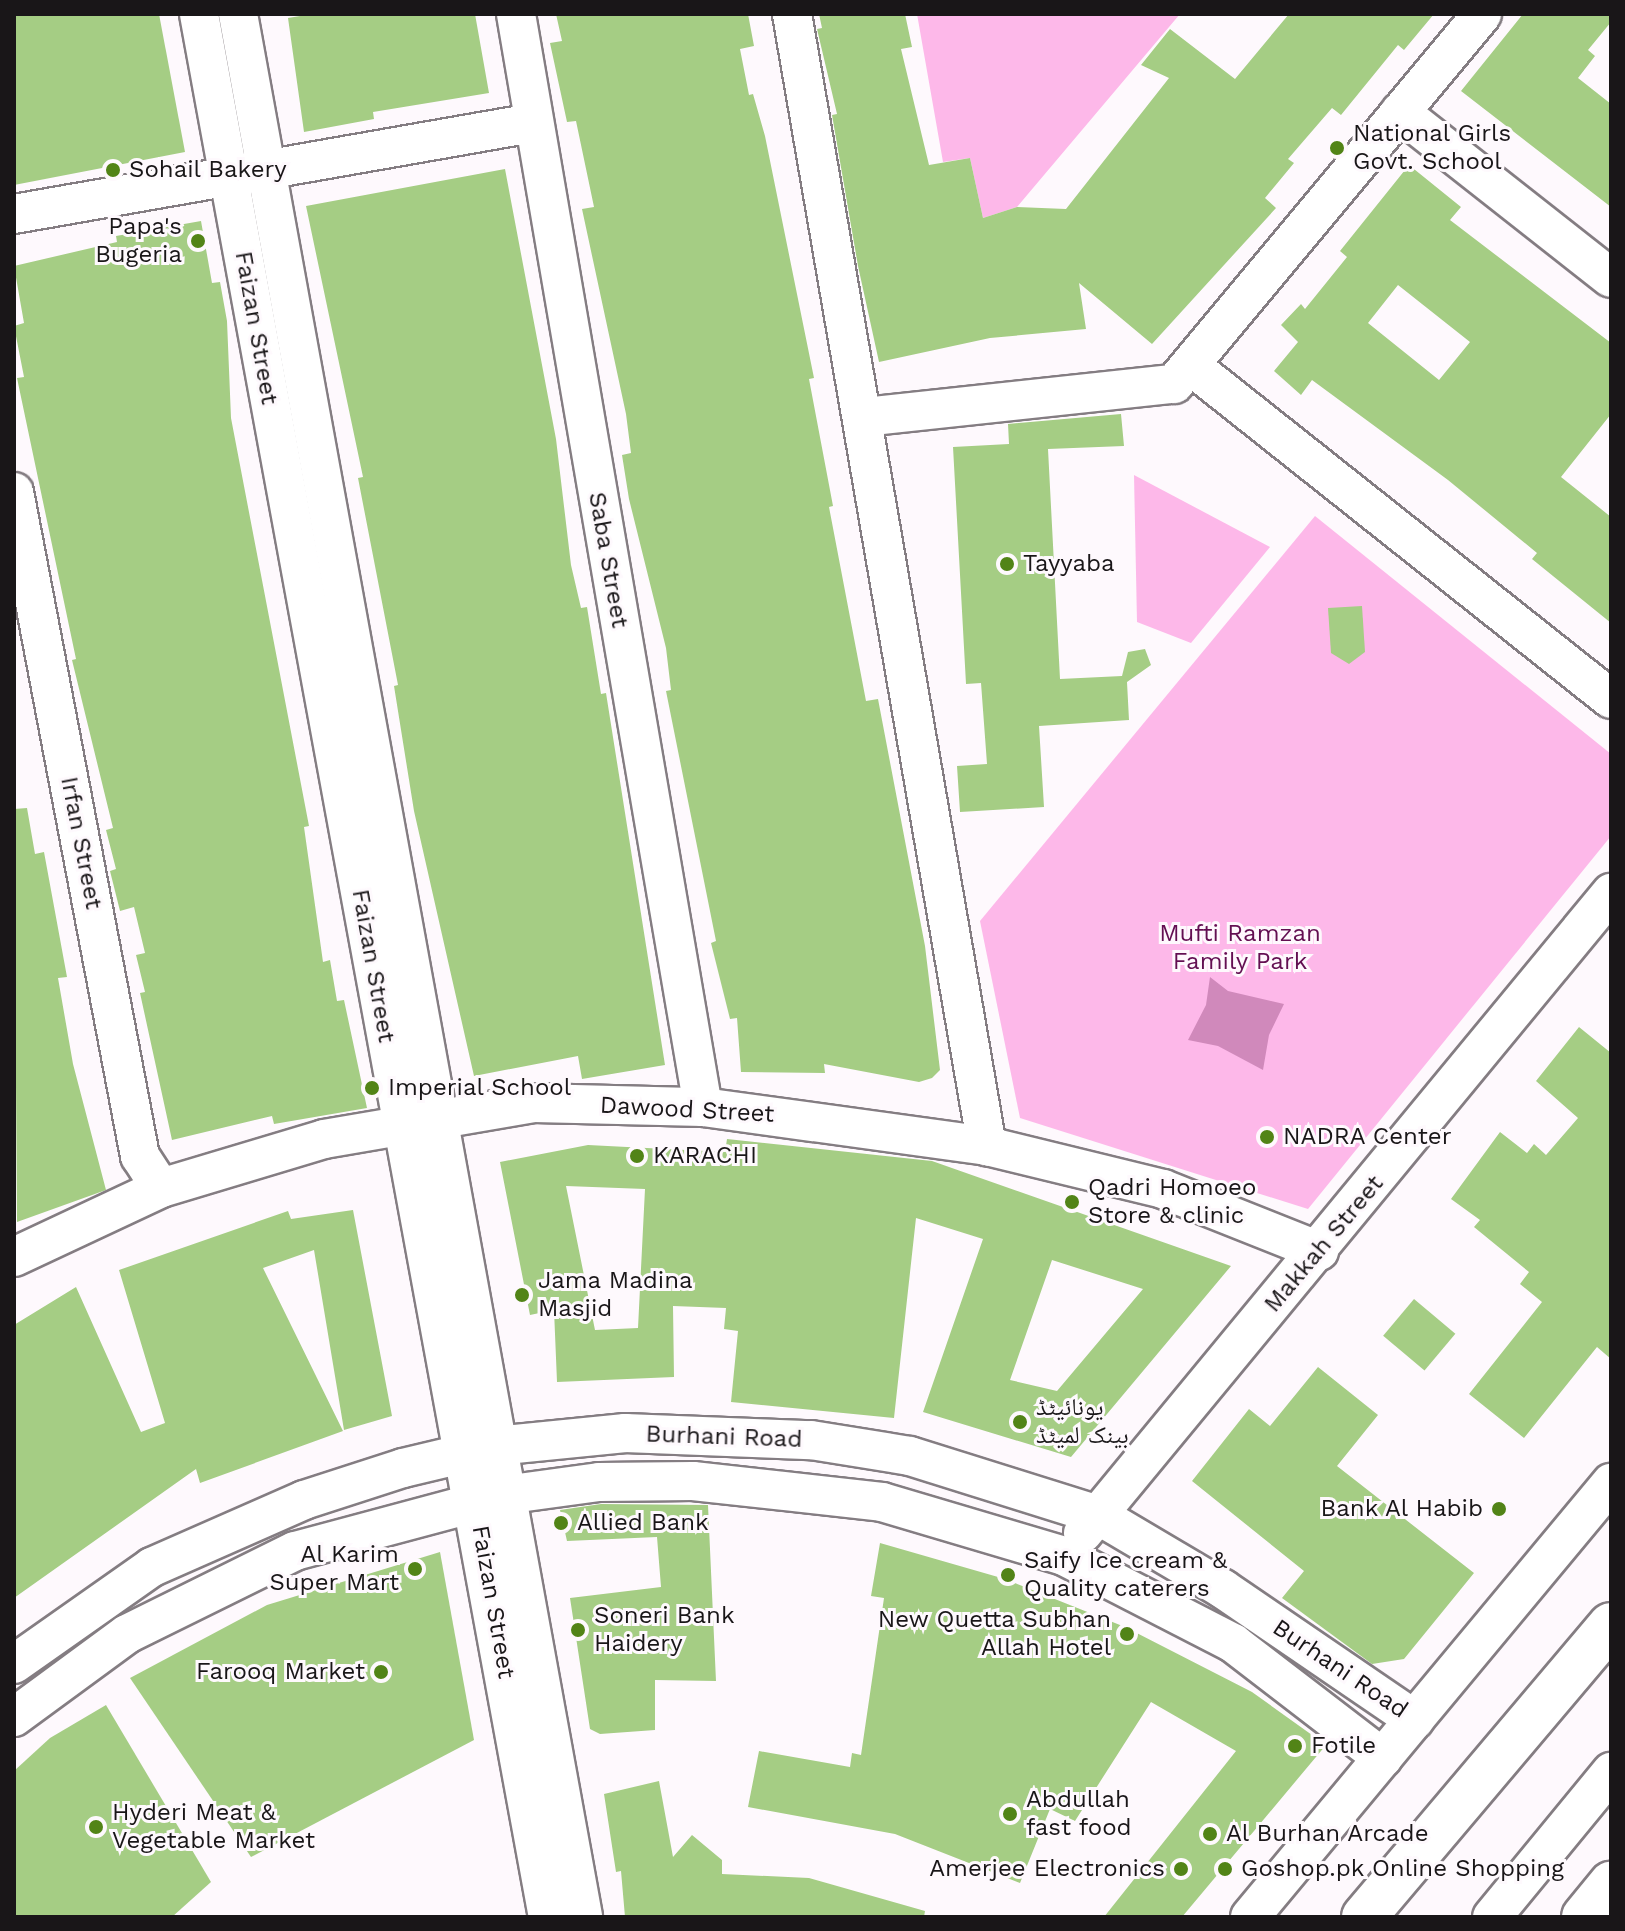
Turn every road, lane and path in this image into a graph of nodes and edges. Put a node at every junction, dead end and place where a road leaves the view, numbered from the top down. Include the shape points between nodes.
1 (199, 14) edge
2 (238, 14) edge
3 (516, 14) edge
4 (792, 14) edge
5 (1482, 14) edge
6 (1400, 112) junction
7 (532, 123) junction
8 (267, 168) junction
9 (228, 176) junction
10 (14, 214) edge
11 (1611, 278) edge
12 (1190, 365) junction
13 (863, 417) junction
14 (14, 492) edge
15 (1611, 699) edge
16 (1611, 893) edge
17 (703, 1107) junction
18 (441, 1118) junction
19 (403, 1125) junction
20 (987, 1146) junction
21 (161, 1188) junction
22 (1319, 1251) junction
23 (14, 1257) edge
24 (481, 1450) junction
25 (1611, 1483) edge
26 (490, 1498) junction
27 (1098, 1515) junction
28 (1064, 1556) junction
29 (1611, 1625) edge
30 (14, 1664) edge
31 (14, 1717) edge
32 (1415, 1720) junction
33 (1383, 1758) junction
34 (1611, 1772) edge
35 (1611, 1884) edge
36 (548, 1917) edge
37 (583, 1917) edge
38 (1250, 1917) edge
39 (1364, 1917) edge
40 (1492, 1917) edge
41 (1584, 1917) edge

1 - 9 street, Faizan Street
2 - 8 street, Faizan Street
3 - 7 street, Saba Street
4 - 13 street
5 - 6 street
6 - 11 street
6 - 12 street
7 - 8 street
7 - 17 street, Saba Street
8 - 9 street
8 - 18 street, Faizan Street
9 - 10 street
9 - 19 street, Faizan Street
12 - 13 street via 1174,384
12 - 15 street
13 - 20 street
14 - 21 street, Irfan Street via 140,1156
16 - 22 street, Makkah Street
17 - 18 street, Dawood Street via 534,1103
17 - 20 street, Dawood Street
18 - 19 street, Dawood Street
18 - 24 street, Faizan Street
19 - 21 street, Dawood Street via 324,1139
19 - 24 street, Faizan Street
20 - 22 street, Dawood Street via 1163,1189
21 - 23 street, Dawood Street
22 - 27 street, Makkah Street
24 - 26 street, Faizan Street
24 - 27 street, Burhani Road via 625,1433 811,1440 910,1456
24 - 30 street, Burhani Road via 304,1500 152,1567
25 - 32 street
26 - 28 street, Burhani Road via 599,1482 793,1488 882,1502
26 - 31 street, Burhani Road via 295,1551 127,1634
26 - 36 street, Faizan Street
26 - 37 street, Faizan Street
27 - 28 street, Makkah Street
27 - 32 street, Burhani Road via 1223,1589
28 - 33 street, Burhani Road via 1233,1643
29 - 39 main road
32 - 33 street
33 - 38 street
34 - 40 street
35 - 41 main road

